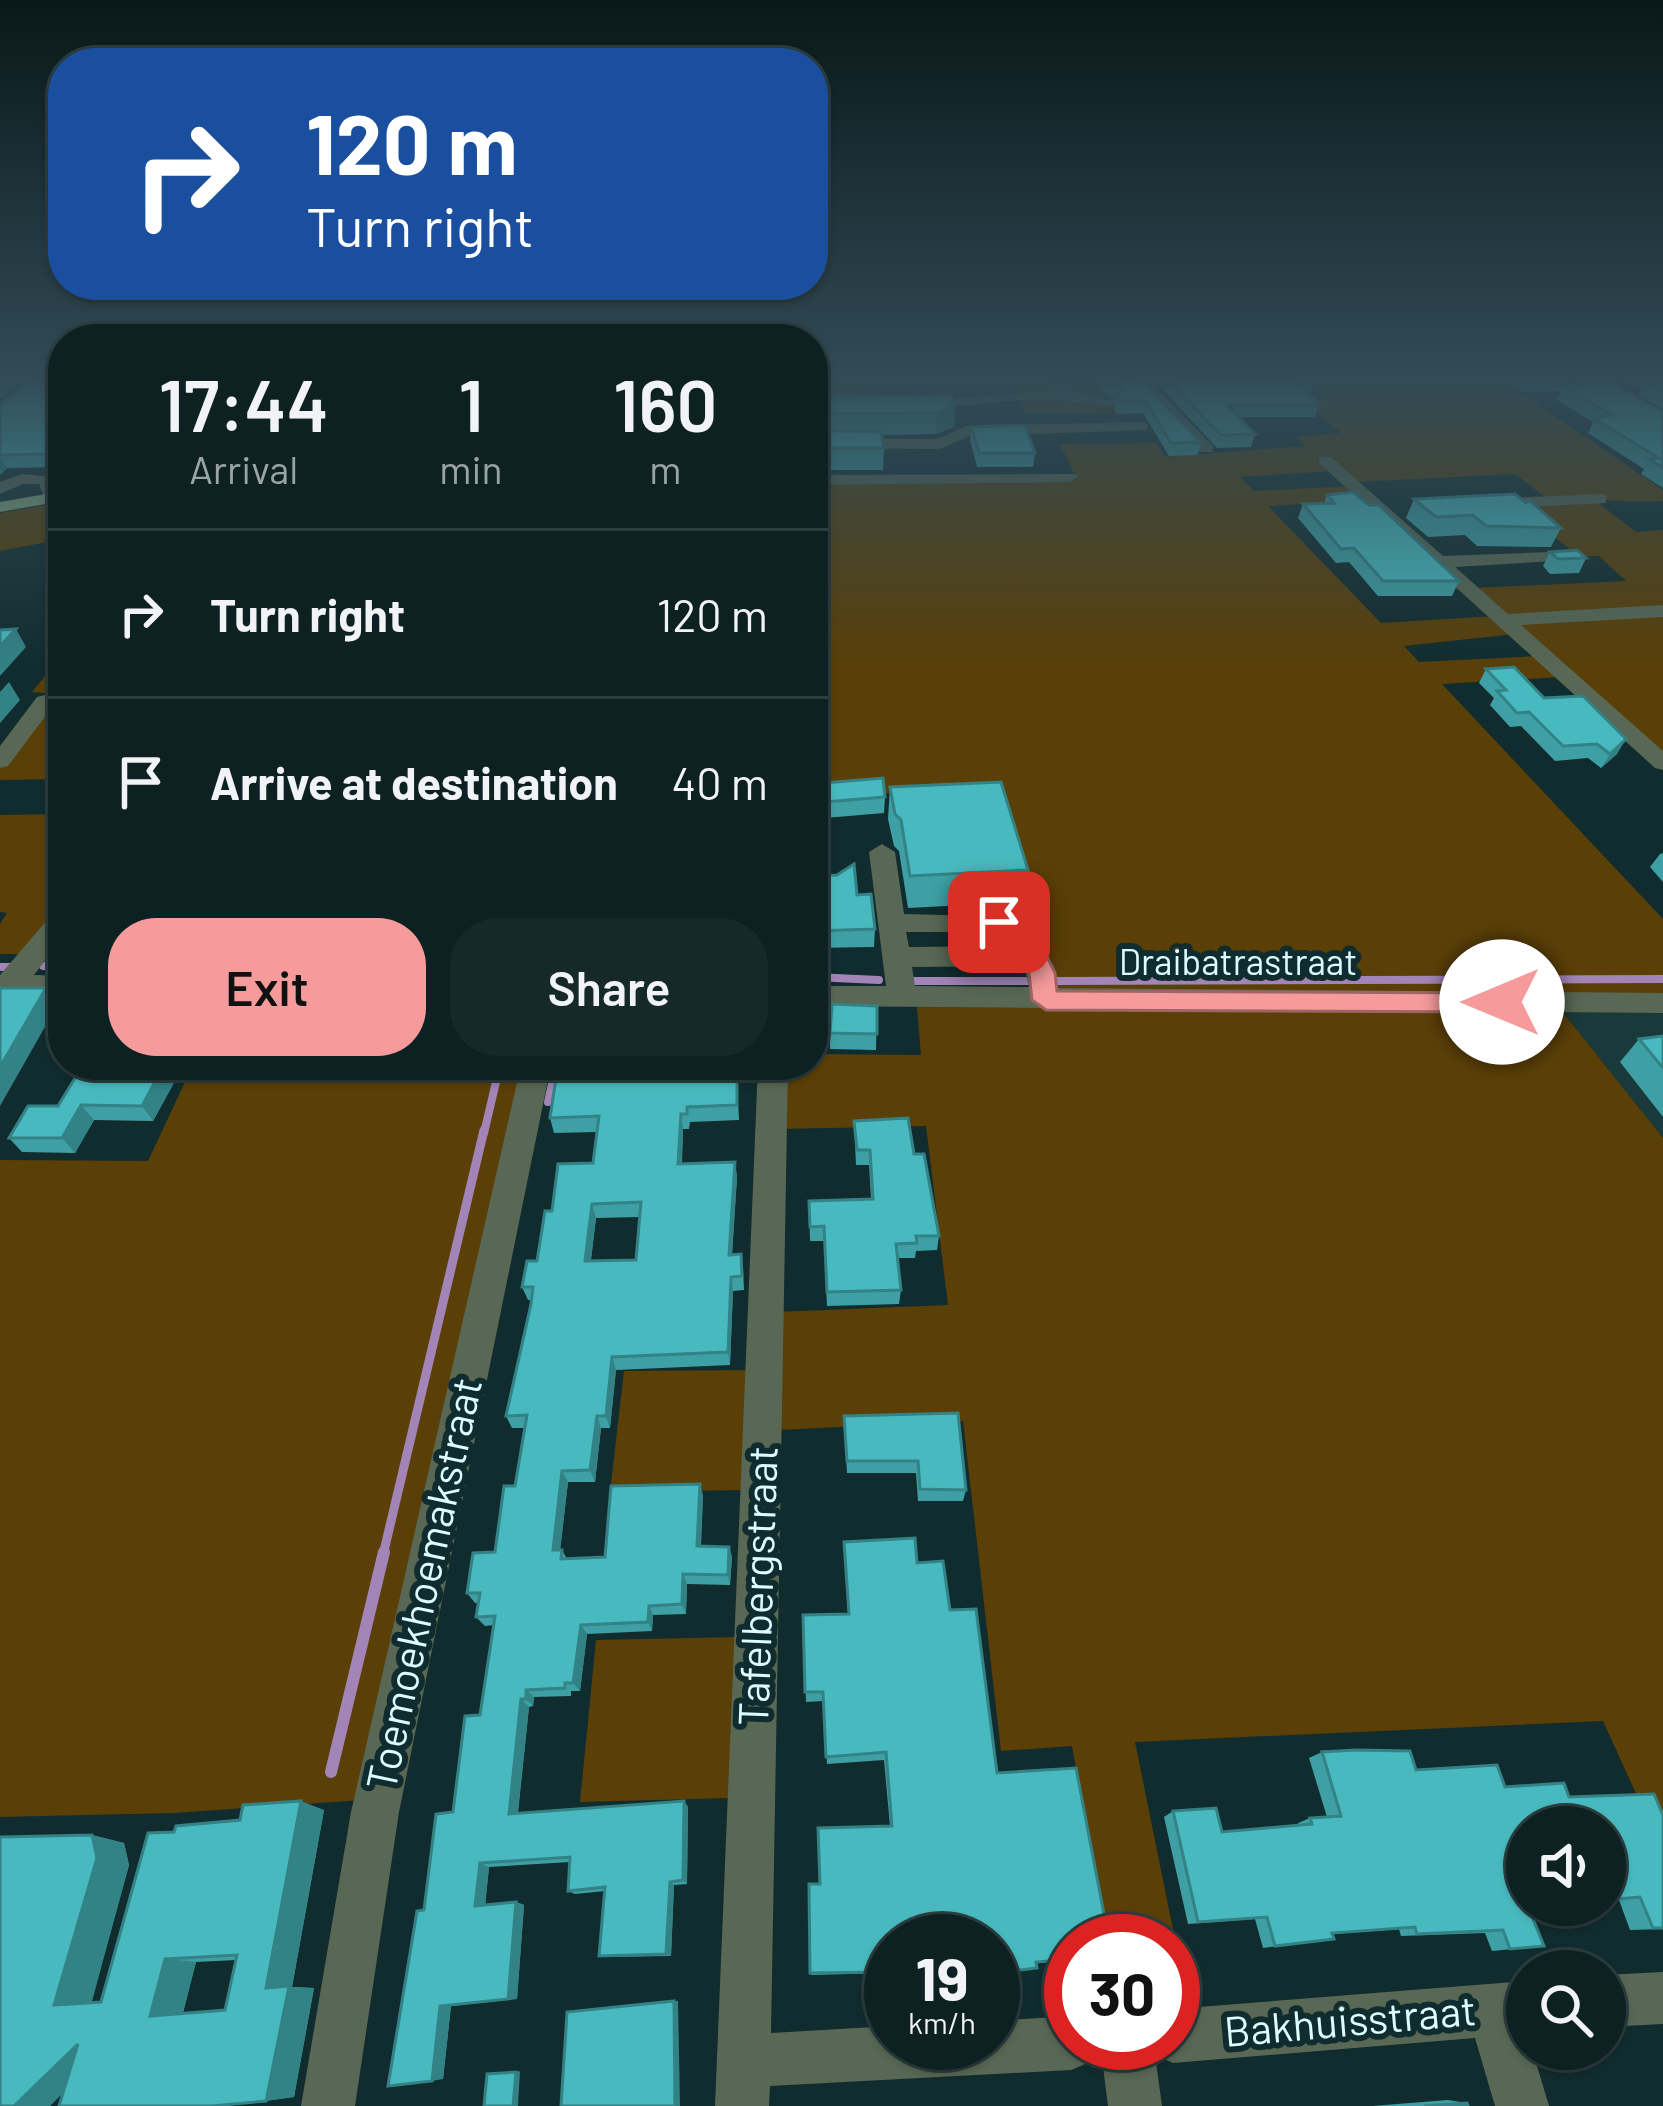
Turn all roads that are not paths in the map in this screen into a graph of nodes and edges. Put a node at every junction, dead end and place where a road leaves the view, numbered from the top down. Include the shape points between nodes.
1 (1046, 477) edge
2 (1349, 477) edge
3 (828, 480) edge
4 (48, 484) edge
5 (0, 489) edge
6 (48, 497) edge
7 (1600, 499) dead end
8 (1469, 505) edge
9 (0, 507) edge
10 (1570, 555) edge
11 (1440, 562) junction
12 (1663, 611) edge
13 (1505, 620) junction
14 (45, 702) dead end
15 (0, 761) edge
16 (1663, 763) edge
17 (881, 853) dead end
18 (891, 923) junction
19 (48, 936) edge
20 (1034, 956) junction
21 (895, 957) junction
22 (6, 985) edge
23 (48, 986) edge
24 (828, 997) edge
25 (902, 999) junction
26 (1046, 1000) junction
27 (1658, 1009) edge
28 (533, 1080) edge
29 (772, 1080) edge
30 (1663, 1998) edge
31 (1626, 2001) edge
32 (1506, 2008) edge
33 (1200, 2034) edge
34 (1044, 2046) edge
35 (1131, 2070) edge
36 (1518, 2070) edge
37 (743, 2084) edge
38 (328, 2106) edge
39 (1136, 2106) edge
40 (1522, 2106) edge

1 - 3 street
2 - 11 street via 1393,509
4 - 5 street via 15,481
6 - 9 main road
7 - 8 street
10 - 11 street
11 - 13 street
12 - 13 street
13 - 16 street
14 - 15 street
17 - 18 street
18 - 20 street via 1011,923
18 - 21 street
19 - 22 street
20 - 21 street
20 - 26 street
21 - 25 street
22 - 23 street
24 - 25 street, Draibatrastraat
25 - 26 street, Draibatrastraat
26 - 27 street, Draibatrastraat
28 - 38 street, Toemoekhoemakstraat via 375,1812
29 - 37 street, Tafelbergstraat
30 - 31 street
32 - 33 street, Bakhuisstraat
34 - 37 street
35 - 39 street
36 - 40 street

